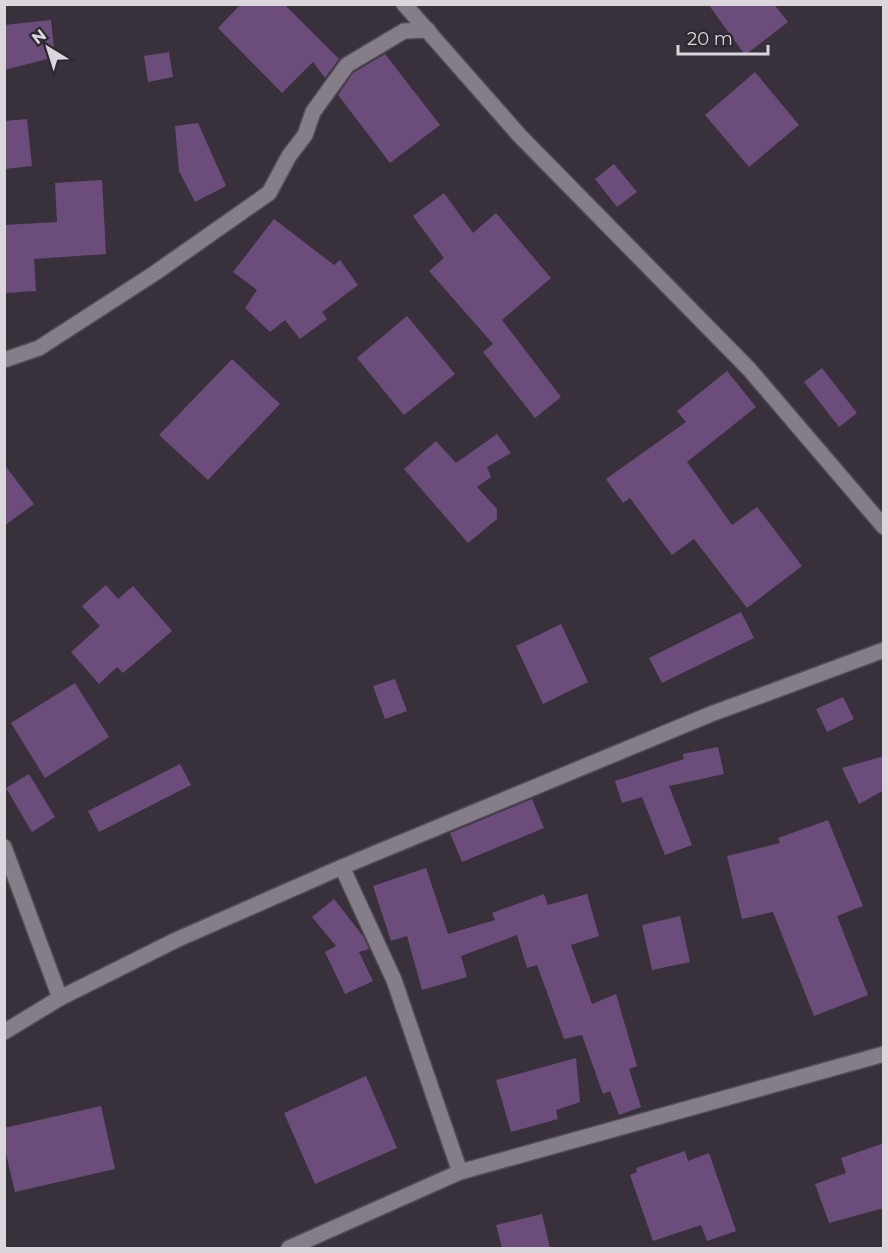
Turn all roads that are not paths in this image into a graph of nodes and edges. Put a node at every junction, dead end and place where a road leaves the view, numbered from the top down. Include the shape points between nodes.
1 (404, 4) edge
2 (428, 30) junction
3 (4, 360) edge
4 (884, 527) edge
5 (884, 650) edge
6 (4, 847) edge
7 (342, 867) junction
8 (60, 998) junction
9 (4, 1032) edge
10 (884, 1054) edge
11 (460, 1172) junction
12 (289, 1248) edge

1 - 2 street
2 - 3 street via 404,31 347,65 313,112 305,135 269,193 156,273 39,348
2 - 4 street via 520,136 749,369
5 - 7 street via 711,714
6 - 8 street
7 - 8 street via 176,940
7 - 11 street via 394,980
8 - 9 street
10 - 11 street
11 - 12 street

